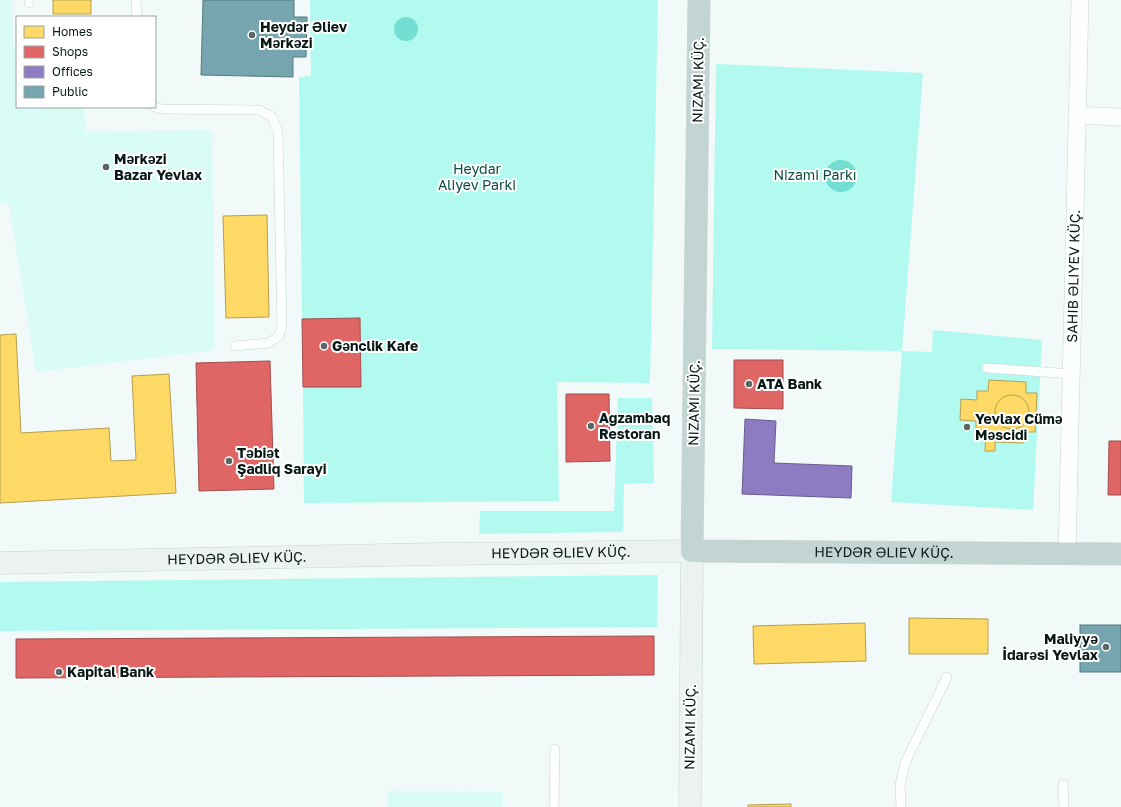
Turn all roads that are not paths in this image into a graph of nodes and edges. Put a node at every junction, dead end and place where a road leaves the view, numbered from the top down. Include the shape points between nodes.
1 (136, 0) edge
2 (699, 0) edge
3 (1080, 0) edge
4 (137, 16) edge
5 (156, 107) edge
6 (1077, 115) junction
7 (1121, 116) edge
8 (235, 346) dead end
9 (987, 368) dead end
10 (1072, 374) junction
11 (692, 551) junction
12 (1067, 553) junction
13 (1121, 554) edge
14 (0, 563) edge
15 (947, 677) dead end
16 (555, 749) dead end
17 (1063, 784) dead end
18 (554, 807) edge
19 (690, 807) edge
20 (901, 807) edge
21 (1064, 807) edge

1 - 4 lane
2 - 11 highway, NIZAMI KÜÇ.
3 - 6 street, SAHIB ƏLIYEV KÜÇ.
5 - 8 lane via 259,110 272,117 278,132 282,328 278,337 268,343
6 - 7 street
6 - 10 street, SAHIB ƏLIYEV KÜÇ.
9 - 10 lane
10 - 12 street, SAHIB ƏLIYEV KÜÇ.
11 - 12 highway, HEYDƏR ƏLIEV KÜÇ.
11 - 14 street, HEYDƏR ƏLIEV KÜÇ.
11 - 19 street, NIZAMI KÜÇ.
12 - 13 highway, HEYDƏR ƏLIEV KÜÇ.
15 - 20 lane via 905,763 900,785
16 - 18 lane
17 - 21 lane

